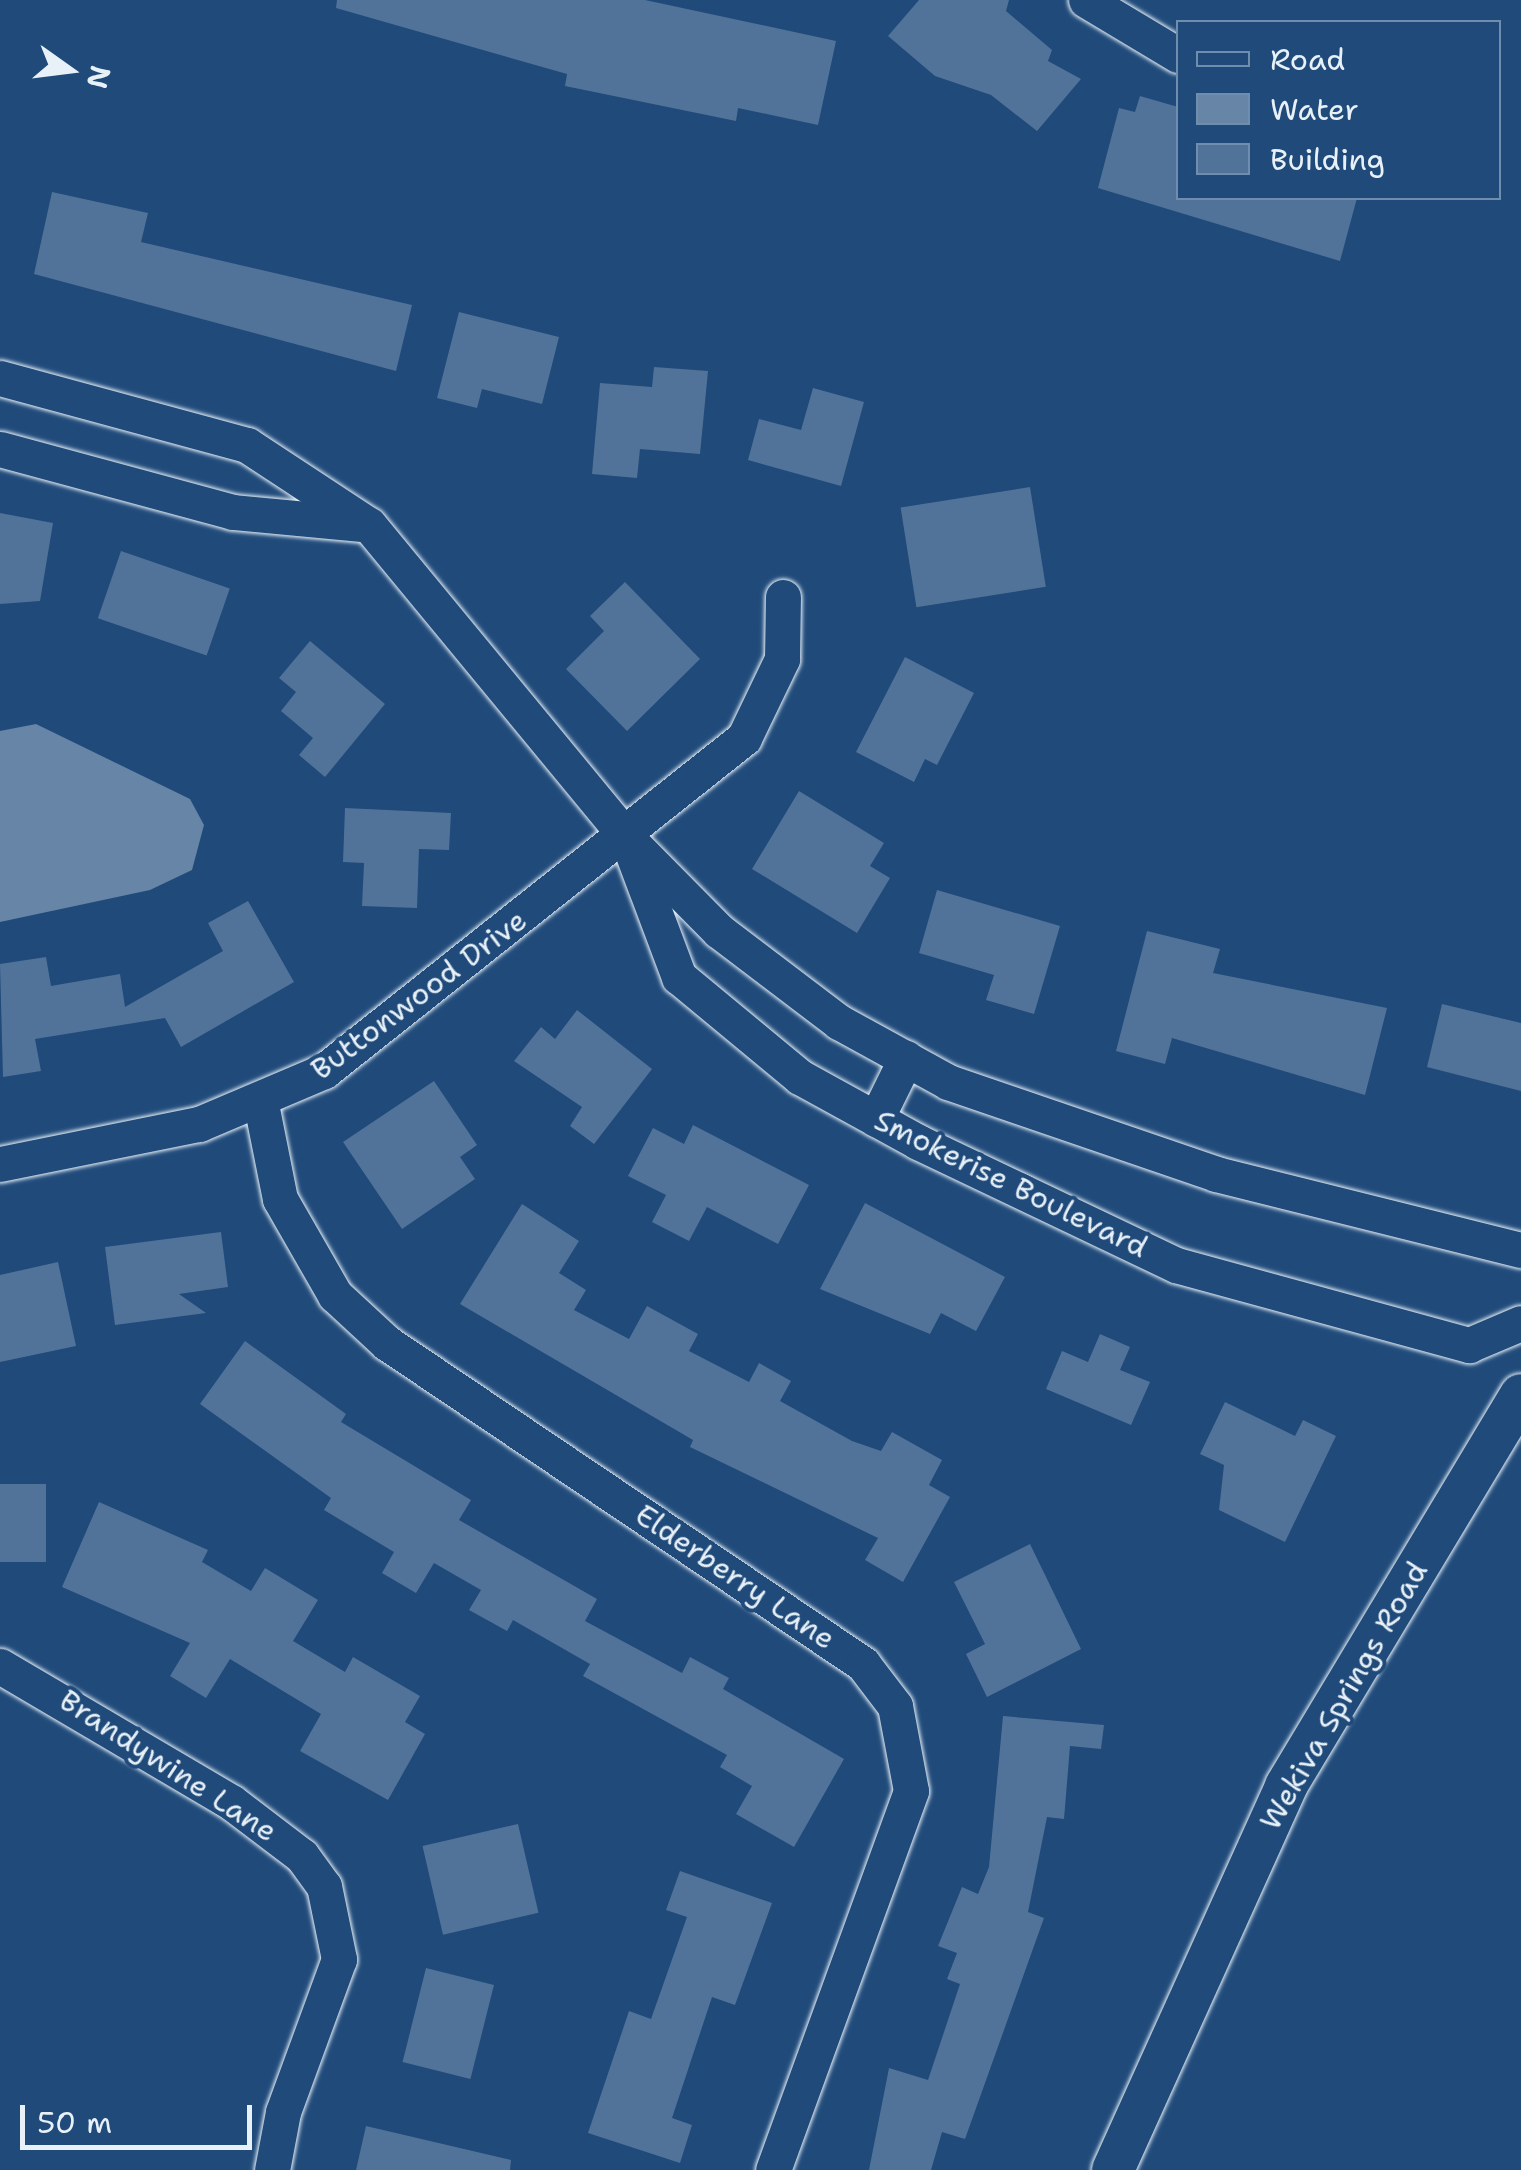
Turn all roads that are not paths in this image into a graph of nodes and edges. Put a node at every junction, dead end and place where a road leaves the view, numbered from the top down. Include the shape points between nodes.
1 (1086, 0) edge
2 (1176, 54) edge
3 (0, 378) edge
4 (0, 450) edge
5 (369, 525) junction
6 (783, 597) dead end
7 (626, 837) junction
8 (906, 1058) junction
9 (261, 1104) junction
10 (876, 1119) junction
11 (0, 1164) edge
12 (1521, 1250) edge
13 (1521, 1323) edge
14 (1521, 1395) edge
15 (0, 1666) edge
16 (272, 2170) edge
17 (772, 2170) edge
18 (1113, 2170) edge

1 - 2 street
3 - 5 street, Smokerise Boulevard via 247,446
4 - 5 street via 233,512
5 - 7 street, Smokerise Boulevard
6 - 7 street, Buttonwood Drive via 782,659 744,738
7 - 8 street, Smokerise Boulevard via 719,930 838,1022
7 - 9 street, Buttonwood Drive via 324,1071
7 - 10 street, Smokerise Boulevard via 679,976 800,1077
8 - 10 street
8 - 12 street, Smokerise Boulevard via 1216,1174
9 - 11 street, Buttonwood Drive
9 - 17 street, Elderberry Lane via 280,1199 336,1296 387,1343 863,1664 895,1706 911,1791
10 - 13 street, Smokerise Boulevard via 1176,1265 1469,1345
14 - 18 main road, Wekiva Springs Road via 1286,1786
15 - 16 street, Brandywine Lane via 231,1802 324,1886 340,1958 283,2112

